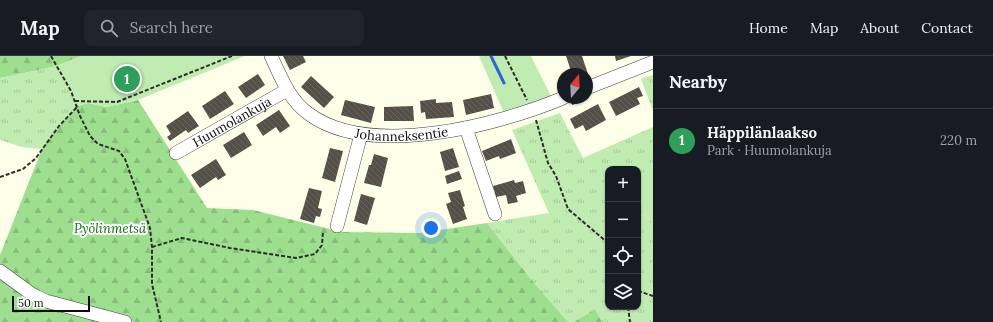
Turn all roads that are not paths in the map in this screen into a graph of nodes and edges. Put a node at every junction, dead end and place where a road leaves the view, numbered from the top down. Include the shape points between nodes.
1 (271, 56) edge
2 (653, 62) edge
3 (593, 86) edge
4 (287, 90) junction
5 (557, 101) edge
6 (466, 128) junction
7 (361, 134) junction
8 (176, 153) dead end
9 (495, 214) dead end
10 (337, 226) dead end
11 (0, 271) edge
12 (124, 322) edge

1 - 4 street, Johanneksentie
2 - 3 street
4 - 7 street, Johanneksentie via 297,103 313,116 334,127
4 - 8 street, Huumolankuja
5 - 6 street, Johanneksentie via 493,123
6 - 7 street, Johanneksentie via 408,135
6 - 9 street
7 - 10 street
11 - 12 street via 33,295 46,301

